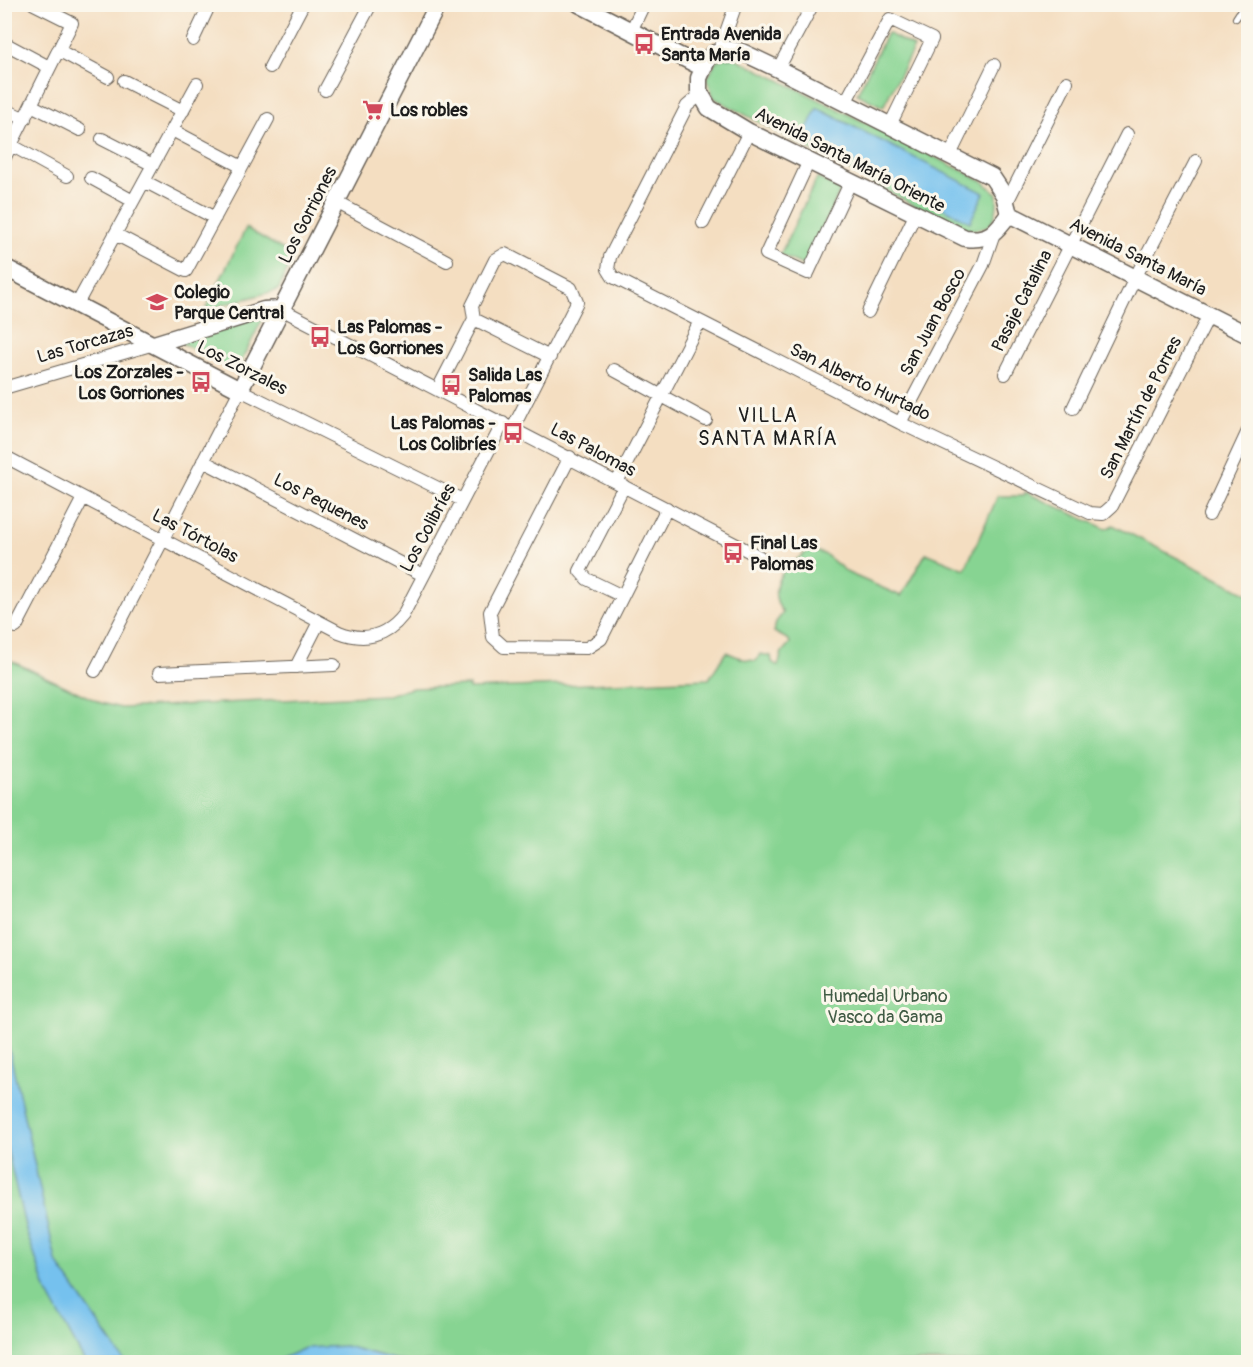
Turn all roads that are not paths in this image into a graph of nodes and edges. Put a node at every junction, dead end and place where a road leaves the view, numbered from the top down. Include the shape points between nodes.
1 (34, 4) edge
2 (210, 4) edge
3 (303, 4) edge
4 (371, 4) edge
5 (579, 4) edge
6 (644, 4) edge
7 (736, 4) edge
8 (813, 4) edge
9 (1245, 4) edge
10 (436, 5) edge
11 (1236, 18) dead end
12 (631, 32) junction
13 (193, 40) dead end
14 (4, 43) edge
15 (58, 50) junction
16 (719, 52) junction
17 (994, 65) dead end
18 (49, 67) junction
19 (270, 67) dead end
20 (703, 68) junction
21 (778, 69) junction
22 (108, 77) dead end
23 (124, 81) dead end
24 (1067, 82) dead end
25 (197, 84) dead end
26 (326, 90) dead end
27 (701, 94) junction
28 (845, 103) junction
29 (31, 105) junction
30 (4, 109) edge
31 (183, 111) junction
32 (25, 119) junction
33 (268, 119) dead end
34 (889, 127) junction
35 (80, 130) dead end
36 (172, 130) junction
37 (749, 132) junction
38 (1127, 134) dead end
39 (102, 140) dead end
40 (11, 145) junction
41 (950, 155) junction
42 (4, 159) edge
43 (809, 161) junction
44 (1196, 161) dead end
45 (153, 165) junction
46 (242, 167) junction
47 (67, 176) dead end
48 (91, 178) dead end
49 (144, 181) junction
50 (850, 183) junction
51 (133, 201) junction
52 (336, 202) junction
53 (1008, 208) junction
54 (915, 215) junction
55 (215, 218) junction
56 (703, 223) dead end
57 (115, 234) junction
58 (993, 236) junction
59 (1071, 245) junction
60 (447, 261) dead end
61 (4, 267) edge
62 (1135, 278) junction
63 (77, 304) junction
64 (281, 309) junction
65 (868, 312) dead end
66 (1209, 315) junction
67 (474, 320) junction
68 (699, 323) junction
69 (1248, 335) edge
70 (154, 344) junction
71 (550, 357) junction
72 (614, 370) dead end
73 (1005, 374) dead end
74 (4, 388) edge
75 (438, 389) junction
76 (240, 390) junction
77 (662, 396) junction
78 (1073, 408) dead end
79 (706, 420) dead end
80 (900, 423) junction
81 (508, 425) junction
82 (1248, 431) edge
83 (4, 456) edge
84 (570, 458) junction
85 (203, 461) junction
86 (621, 484) junction
87 (83, 498) junction
88 (462, 500) junction
89 (667, 508) junction
90 (1103, 514) joint
91 (1209, 515) dead end
92 (162, 539) junction
93 (760, 557) dead end
94 (423, 575) junction
95 (622, 596) junction
96 (319, 622) junction
97 (16, 627) dead end
98 (372, 637) joint
99 (334, 665) dead end
100 (296, 667) junction
101 (95, 671) dead end
102 (159, 673) dead end

1 - 15 street via 72,23
2 - 13 street
3 - 19 street
4 - 26 street
5 - 12 street
6 - 12 street
7 - 16 street
8 - 21 street
9 - 11 lane
10 - 52 street, Los Gorriones
12 - 20 street
14 - 18 street
15 - 18 street
15 - 22 street
16 - 20 street via 708,58
16 - 21 street via 742,52
17 - 41 street
18 - 29 street
20 - 27 street via 699,78
21 - 28 street
23 - 31 street
24 - 53 street
25 - 31 street
27 - 37 street, Avenida Santa María Oriente via 709,108
27 - 68 street, San Alberto Hurtado via 687,106 610,257 608,269 613,277
28 - 34 street
28 - 34 street via 891,19 932,39
29 - 32 street
29 - 35 street
30 - 32 street
31 - 36 street
32 - 40 street
33 - 46 street
34 - 41 street
36 - 45 street
36 - 46 street
37 - 43 street, Avenida Santa María Oriente
37 - 56 street
38 - 59 street, Pasaje Catalina
39 - 45 street
40 - 42 street
40 - 47 street
41 - 53 street via 992,177
43 - 50 street, Avenida Santa María Oriente
43 - 50 street via 766,254 808,273
44 - 62 street
45 - 49 street
46 - 55 street
48 - 51 street
49 - 51 street
49 - 55 street
50 - 54 street, Avenida Santa María Oriente
51 - 57 street
52 - 60 street
52 - 64 street, Los Gorriones
53 - 58 street
53 - 59 street, Avenida Santa María
54 - 58 street, Avenida Santa María Oriente via 965,238 980,240
54 - 65 street
55 - 57 street via 186,272
57 - 63 street
58 - 80 street, San Juan Bosco via 983,265
59 - 62 street, Avenida Santa María
59 - 73 street, Pasaje Catalina
61 - 63 street, Los Zorzales
62 - 66 street, Avenida Santa María
62 - 78 street
63 - 70 street, Los Zorzales
64 - 70 street, Las Torcazas via 264,310
64 - 75 street, Las Palomas
64 - 76 street, Los Gorriones
66 - 69 street, Avenida Santa María
66 - 90 street, San Martín de Porres via 1112,506
67 - 71 street
67 - 71 street, Los Colibríes via 472,306 495,260 505,254 571,288 577,302
67 - 75 street
68 - 77 street
68 - 80 street, San Alberto Hurtado
70 - 74 street, Las Torcazas
70 - 76 street, Los Zorzales
71 - 81 street, Los Colibríes
72 - 77 street
75 - 81 street, Las Palomas
76 - 85 street, Los Gorriones
76 - 88 street, Los Zorzales
77 - 79 street
77 - 86 street
80 - 90 street, San Alberto Hurtado via 1090,513
81 - 84 street, Las Palomas
81 - 88 street, Los Colibríes
82 - 91 street
83 - 87 street, Las Tórtolas
84 - 86 street, Las Palomas
84 - 95 street via 490,612 493,637 504,647 587,648 601,639
85 - 92 street, Los Gorriones
85 - 94 street, Los Pequenes
86 - 89 street, Las Palomas
86 - 95 street via 580,571 587,579
87 - 92 street, Las Tórtolas
87 - 97 street
88 - 94 street, Los Colibríes
89 - 93 street, Las Palomas
89 - 95 street
92 - 96 street, Las Tórtolas
92 - 101 street, Los Gorriones
94 - 98 street, Los Colibríes via 398,621 386,632
96 - 98 street, Las Tórtolas via 347,635
96 - 100 street
99 - 100 street
100 - 102 street

